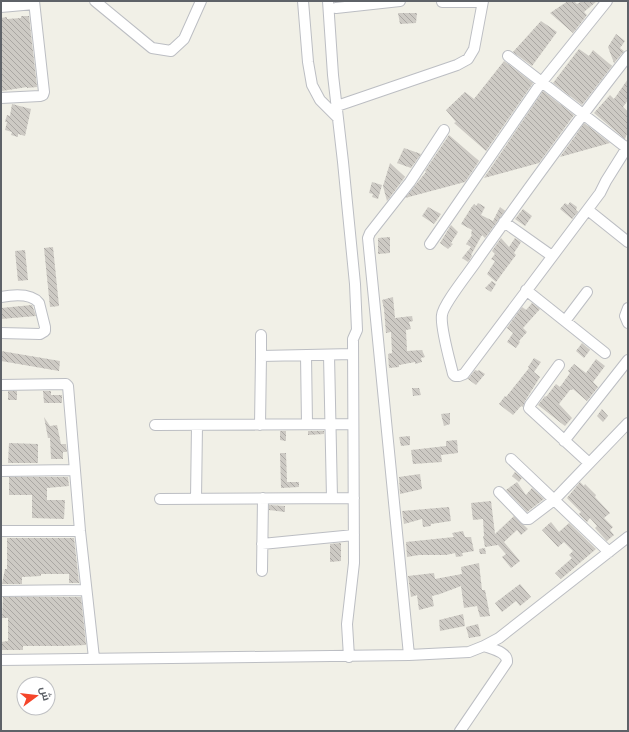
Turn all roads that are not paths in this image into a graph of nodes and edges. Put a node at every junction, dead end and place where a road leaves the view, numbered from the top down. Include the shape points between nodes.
1 (95, 1) edge
2 (201, 1) edge
3 (303, 1) edge
4 (328, 1) edge
5 (400, 1) edge
6 (607, 1) edge
7 (34, 2) edge
8 (442, 2) dead end
9 (482, 2) edge
10 (337, 5) edge
11 (1, 7) edge
12 (330, 25) junction
13 (508, 56) dead end
14 (628, 56) edge
15 (541, 83) junction
16 (1, 98) edge
17 (337, 106) junction
18 (583, 114) junction
19 (338, 118) junction
20 (444, 130) dead end
21 (628, 148) edge
22 (588, 210) junction
23 (504, 222) junction
24 (628, 242) edge
25 (430, 244) dead end
26 (552, 256) junction
27 (526, 290) junction
28 (587, 292) dead end
29 (1, 297) edge
30 (628, 308) edge
31 (564, 322) junction
32 (628, 323) edge
33 (1, 333) edge
34 (261, 335) dead end
35 (605, 353) dead end
36 (353, 354) junction
37 (306, 355) junction
38 (329, 355) junction
39 (261, 356) junction
40 (628, 360) edge
41 (559, 365) dead end
42 (1, 386) edge
43 (1, 392) edge
44 (628, 423) edge
45 (307, 424) junction
46 (330, 424) junction
47 (353, 424) junction
48 (155, 425) dead end
49 (198, 425) junction
50 (260, 425) junction
51 (564, 441) junction
52 (511, 459) dead end
53 (589, 463) junction
54 (75, 470) junction
55 (1, 471) edge
56 (499, 492) dead end
57 (263, 498) junction
58 (332, 498) junction
59 (354, 498) junction
60 (160, 499) dead end
61 (196, 499) junction
62 (554, 500) junction
63 (1, 531) edge
64 (80, 531) junction
65 (354, 536) junction
66 (628, 537) edge
67 (262, 544) junction
68 (609, 552) junction
69 (262, 571) dead end
70 (86, 590) junction
71 (1, 591) edge
72 (484, 646) junction
73 (409, 655) junction
74 (349, 657) junction
75 (94, 658) junction
76 (1, 660) edge
77 (460, 731) edge

1 - 2 street via 152,48 171,51 184,39
3 - 19 street via 312,86 320,100
4 - 12 street
5 - 10 street
6 - 15 street
7 - 11 street
7 - 16 street via 43,95
8 - 9 street
9 - 17 street via 474,48 468,59 457,66
10 - 12 street
12 - 17 street
13 - 15 street
14 - 18 street
15 - 18 street
15 - 25 street
17 - 19 street
18 - 21 street
18 - 23 street
19 - 36 street via 355,284 356,330
20 - 73 street via 410,182 368,238
21 - 22 street
22 - 24 street
22 - 26 street
23 - 26 street
23 - 27 street via 442,313 447,352 455,376 464,374
26 - 27 street
27 - 31 street
28 - 31 street
29 - 33 street via 20,296 36,300 46,327 40,334
30 - 32 street via 625,316
31 - 35 street
34 - 39 street
36 - 38 street
36 - 47 street
37 - 38 street
37 - 39 street
37 - 45 street
38 - 46 street
39 - 50 street
40 - 51 street
41 - 51 street via 529,408
42 - 43 street
42 - 54 street via 68,385
44 - 53 street
45 - 46 street
45 - 50 street
46 - 47 street
46 - 58 street
47 - 59 street
48 - 49 street
49 - 50 street
49 - 61 street
51 - 53 street
52 - 62 street
53 - 62 street
54 - 55 street
54 - 64 street
56 - 62 street via 527,520
57 - 58 street
57 - 61 street
57 - 67 street
58 - 59 street
59 - 65 street
60 - 61 street
62 - 68 street
63 - 64 street
64 - 70 street
65 - 67 street
65 - 74 street via 354,562 347,624
66 - 68 street
67 - 69 street
68 - 72 street via 499,638
70 - 71 street
70 - 75 street
72 - 73 street via 469,652
72 - 77 street via 505,654 507,662
73 - 74 street
74 - 75 street
75 - 76 street

